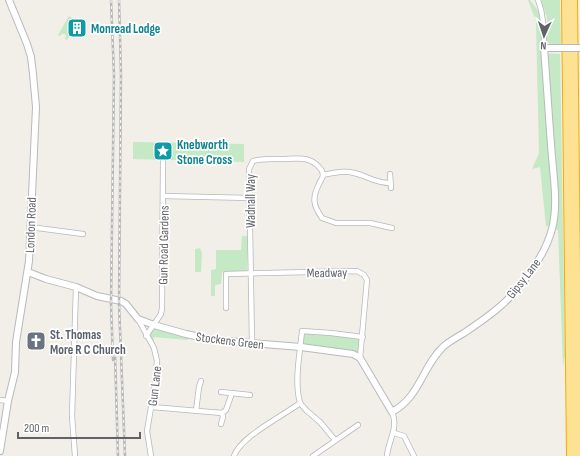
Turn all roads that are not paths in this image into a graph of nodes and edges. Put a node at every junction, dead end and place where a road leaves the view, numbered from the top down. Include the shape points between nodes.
1 (10, 0) edge
2 (538, 0) edge
3 (566, 0) edge
4 (573, 0) edge
5 (544, 48) junction
6 (580, 48) edge
7 (164, 162) dead end
8 (390, 174) dead end
9 (323, 175) junction
10 (164, 196) junction
11 (250, 198) junction
12 (30, 227) junction
13 (392, 228) dead end
14 (83, 234) dead end
15 (28, 272) junction
16 (251, 274) junction
17 (76, 287) junction
18 (226, 308) dead end
19 (138, 319) junction
20 (154, 325) junction
21 (146, 336) junction
22 (363, 337) junction
23 (252, 343) junction
24 (301, 347) junction
25 (360, 358) junction
26 (201, 381) dead end
27 (221, 392) dead end
28 (232, 393) junction
29 (250, 395) dead end
30 (0, 400) edge
31 (8, 401) junction
32 (300, 403) junction
33 (152, 407) junction
34 (196, 411) junction
35 (392, 412) junction
36 (222, 413) junction
37 (221, 424) dead end
38 (358, 425) dead end
39 (394, 433) junction
40 (335, 440) junction
41 (0, 451) edge
42 (75, 456) edge
43 (151, 456) edge
44 (234, 456) edge
45 (313, 456) edge
46 (387, 456) edge
47 (414, 456) edge
48 (571, 456) edge
49 (578, 456) edge

1 - 12 street, London Road via 27,44 36,107
2 - 5 street via 544,24
3 - 48 highway
4 - 49 highway
5 - 6 street, bridge
5 - 35 street, Gipsy Lane via 555,201 548,241 538,261 509,298 441,348 413,394
7 - 10 street, Gun Road Gardens
8 - 9 street via 391,186 348,172
9 - 11 street, Wadnall Way via 316,164 303,158 258,159 249,170
9 - 13 street via 314,200 315,208 322,218 336,223 370,223
10 - 11 street
10 - 20 street, Gun Road Gardens via 162,308
11 - 16 street, Wadnall Way
12 - 14 street
12 - 15 street, London Road
15 - 17 street
15 - 31 street, London Road via 16,342 15,372
16 - 18 street via 226,274
16 - 22 street, Meadway via 357,271 368,280
16 - 23 street, Wadnall Way
17 - 19 street via 97,296 121,301
17 - 42 street via 72,416
19 - 20 street, Stockens Green
19 - 21 street, Gun Lane
20 - 21 street, Gun Road Gardens
20 - 23 street, Stockens Green via 214,340
21 - 33 street, Gun Lane via 156,353 157,361
22 - 24 street via 302,331
22 - 25 street
23 - 24 street, Stockens Green
24 - 25 street, Stockens Green via 353,354
24 - 32 street via 298,390
25 - 35 street
26 - 34 street
27 - 28 street
28 - 29 street
28 - 36 street via 226,410
30 - 31 street
31 - 41 street, London Road
32 - 40 street
32 - 44 street via 246,440 237,448
33 - 34 street
33 - 43 street, Gun Lane via 147,431
34 - 36 street
35 - 39 street
36 - 37 street
38 - 40 street
39 - 46 street
39 - 47 street via 404,436
40 - 45 street

